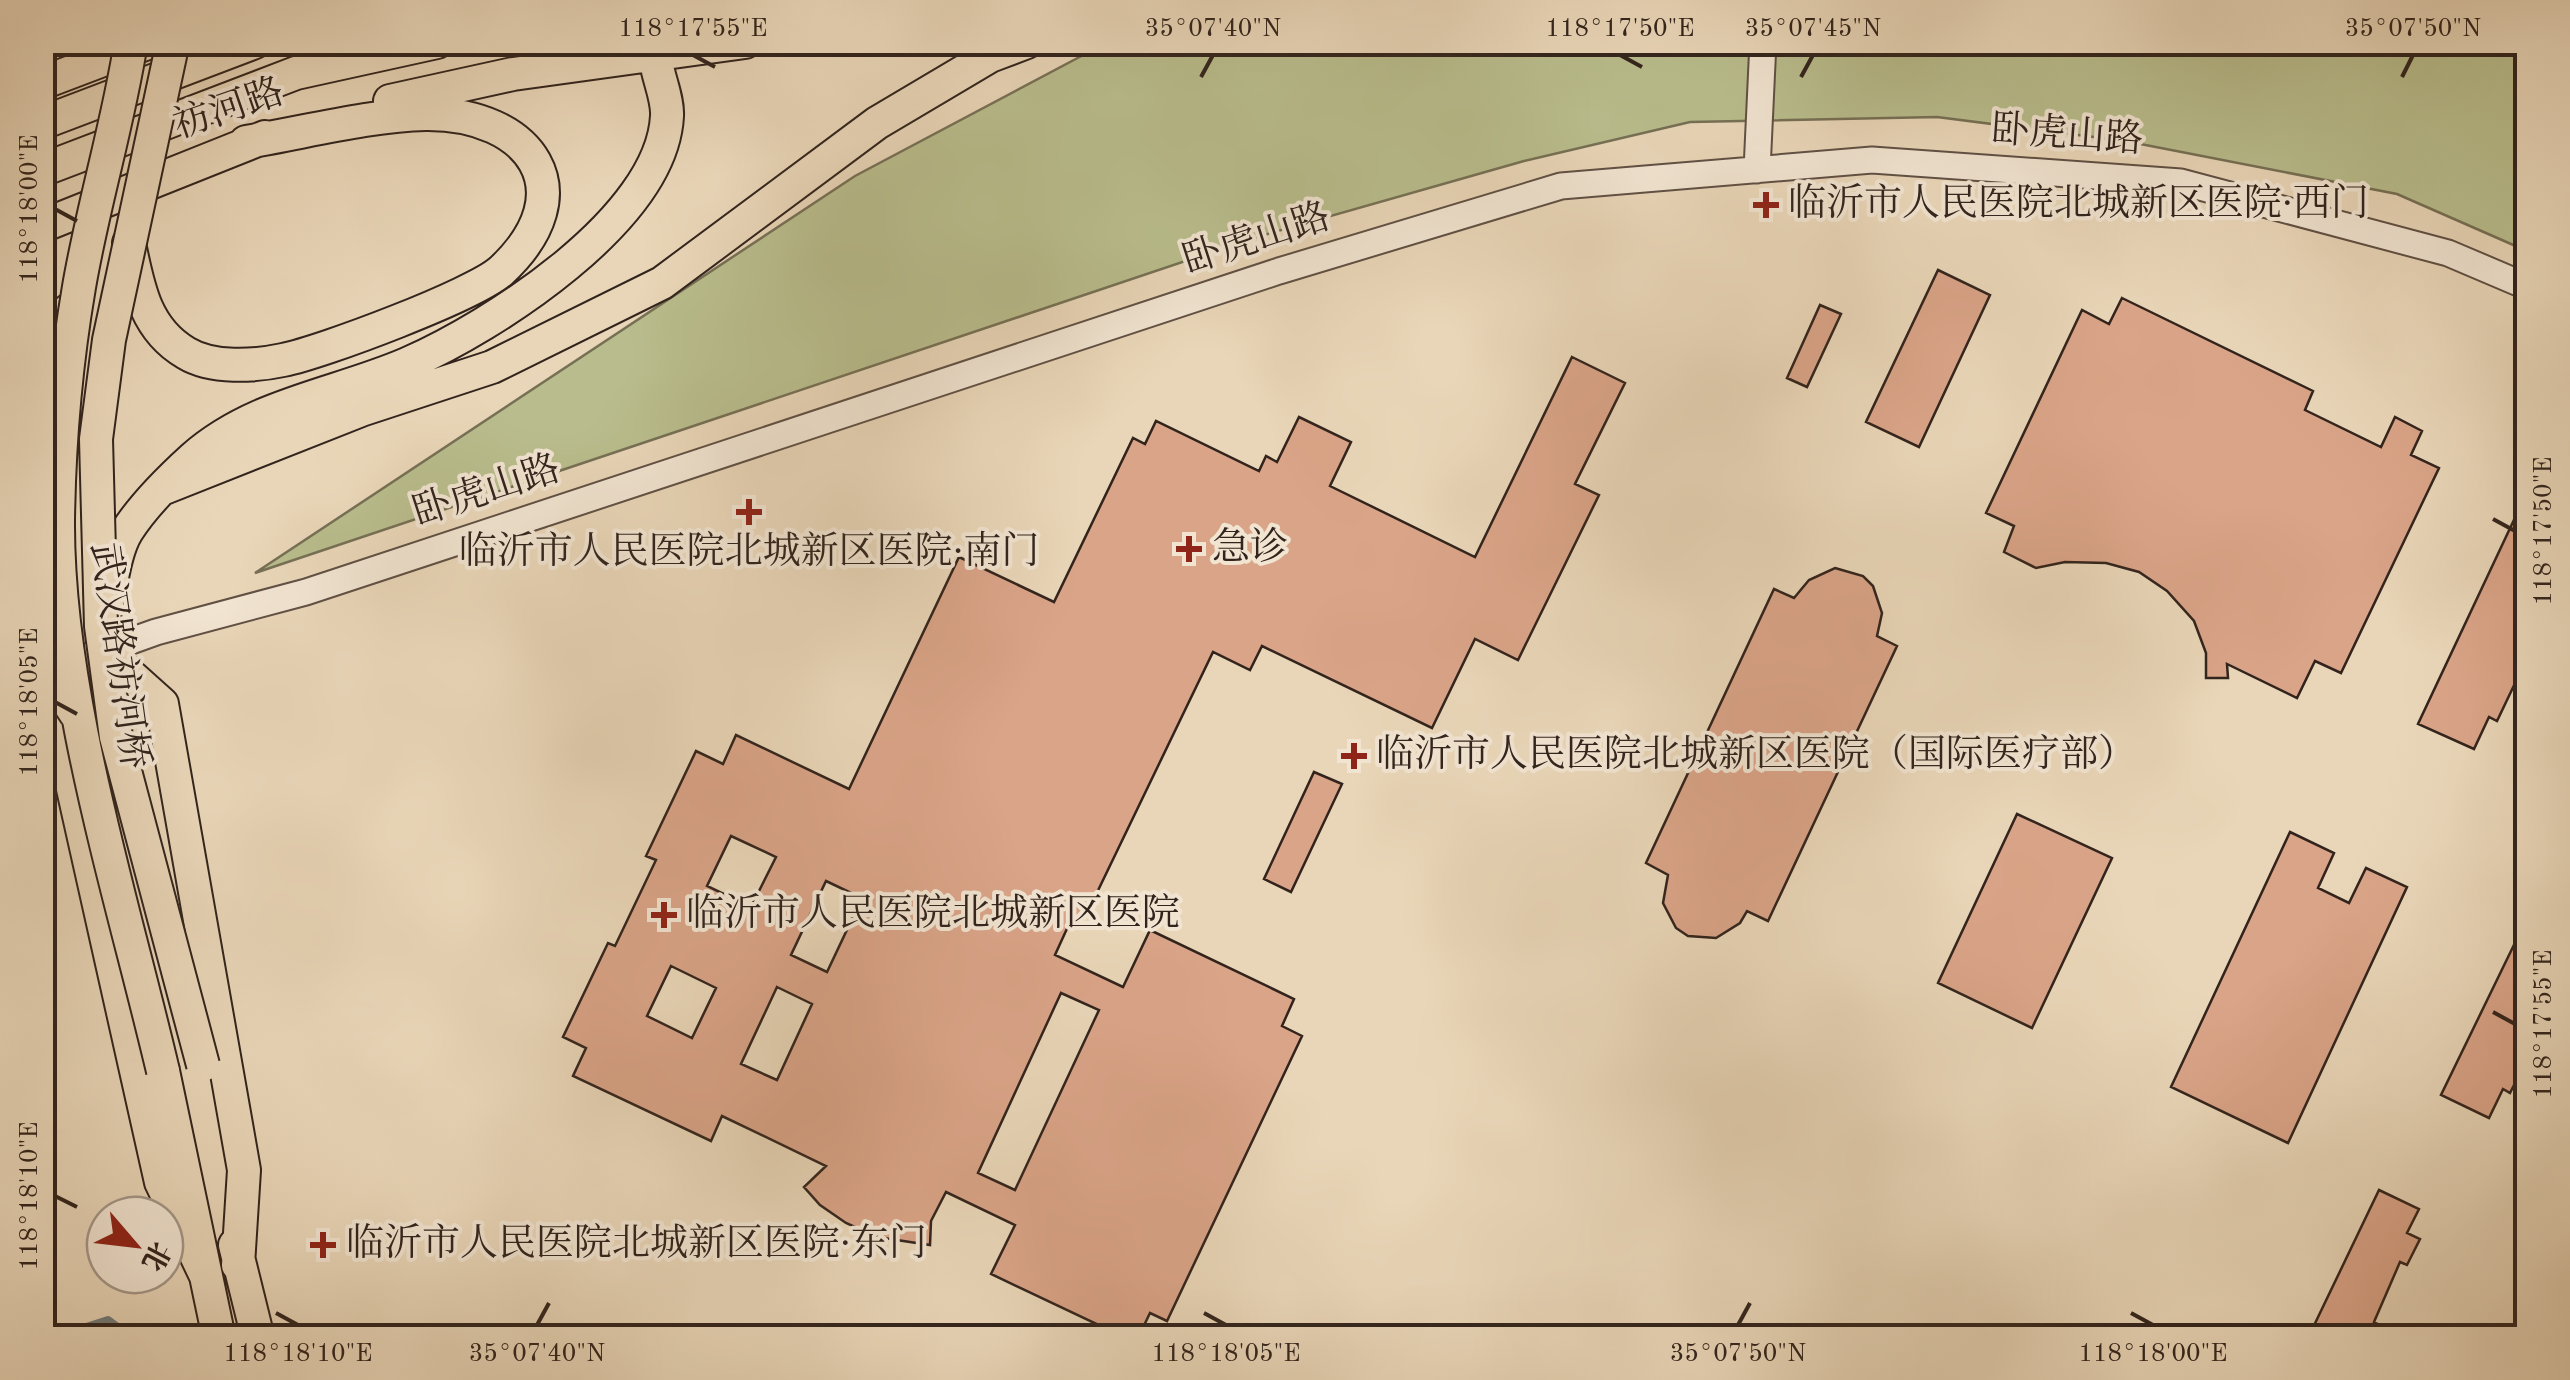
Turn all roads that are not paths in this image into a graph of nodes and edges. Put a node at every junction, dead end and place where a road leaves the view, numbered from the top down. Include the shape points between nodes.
1 (132, 42) edge
2 (150, 42) edge
3 (173, 42) edge
4 (255, 42) edge
5 (436, 42) edge
6 (745, 42) edge
7 (1028, 42) edge
8 (1764, 42) edge
9 (658, 71) dead end
10 (42, 84) edge
11 (42, 123) edge
12 (246, 142) junction
13 (42, 170) edge
14 (1757, 170) junction
15 (42, 226) edge
16 (129, 243) junction
17 (2528, 286) edge
18 (79, 288) junction
19 (42, 378) edge
20 (164, 488) junction
21 (102, 638) junction
22 (42, 663) edge
23 (42, 675) edge
24 (80, 721) junction
25 (238, 1265) junction
26 (206, 1276) junction
27 (219, 1338) edge
28 (258, 1338) edge

1 - 18 main road, 武汉路祊河桥, bridge
2 - 10 main road
3 - 16 main road, 武汉路祊河桥, bridge
4 - 11 main road
5 - 13 main road, 祊河路 via 296,73
6 - 12 main road, 祊河路 via 514,74
7 - 20 main road via 990,56 877,123 662,282 492,366
8 - 14 street
9 - 20 main road via 668,115 656,154 630,200 593,244 532,295 408,364 248,421 194,456
12 - 15 main road, 祊河路
12 - 16 main road via 424,114 476,118 520,140 542,168 542,211 522,248 497,274 338,343 282,360 219,364 187,354 153,324
14 - 17 street, 卧虎山路 via 1872,160 2181,182 2448,253
14 - 21 street, 卧虎山路 via 1561,186 1260,277 306,592
16 - 21 main road, 武汉路祊河桥, bridge via 96,439
18 - 19 main road, bridge
18 - 24 main road, 武汉路祊河桥, bridge via 58,522
20 - 21 main road, bridge via 126,533
21 - 23 street, 卧虎山路
21 - 25 main road, 武汉路祊河桥, bridge via 116,737 203,1065
21 - 25 main road via 162,704 244,1170
21 - 26 main road via 60,735 161,1182
22 - 24 main road, bridge
24 - 26 main road, 武汉路祊河桥, bridge
25 - 28 main road
26 - 27 main road

